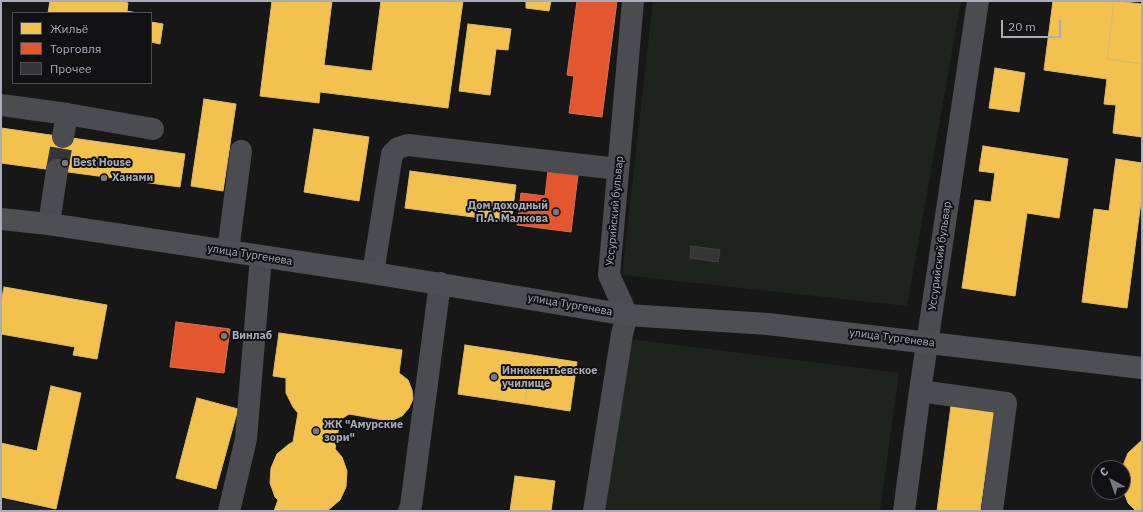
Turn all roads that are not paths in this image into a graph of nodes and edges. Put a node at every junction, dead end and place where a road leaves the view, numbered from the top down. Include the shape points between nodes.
1 (633, 1) edge
2 (978, 1) edge
3 (1, 105) edge
4 (67, 114) junction
5 (153, 129) dead end
6 (63, 137) tunnel mouth
7 (241, 151) dead end
8 (57, 170) tunnel mouth
9 (618, 170) junction
10 (1, 219) edge
11 (49, 224) junction
12 (228, 251) junction
13 (261, 256) junction
14 (373, 273) junction
15 (440, 283) junction
16 (627, 315) junction
17 (927, 342) junction
18 (1142, 368) edge
19 (920, 391) junction
20 (229, 511) edge
21 (409, 511) edge
22 (594, 511) edge
23 (904, 511) edge
24 (992, 511) edge

1 - 9 street, Уссурийский бульвар
2 - 17 street, Уссурийский бульвар
3 - 4 street
4 - 5 street
4 - 6 street
7 - 12 street
8 - 11 street
9 - 14 street via 408,145 398,148 392,154
9 - 16 street, Уссурийский бульвар via 609,275
10 - 11 main road, улица Тургенева
11 - 12 main road, улица Тургенева
12 - 13 main road, улица Тургенева
13 - 14 main road, улица Тургенева
13 - 20 street via 246,439
14 - 15 main road, улица Тургенева
15 - 16 main road, улица Тургенева
15 - 21 street
16 - 17 main road, улица Тургенева via 768,324
16 - 22 street
17 - 18 main road, улица Тургенева
17 - 19 street, Уссурийский бульвар
19 - 23 street, Уссурийский бульвар
19 - 24 street via 1006,403

